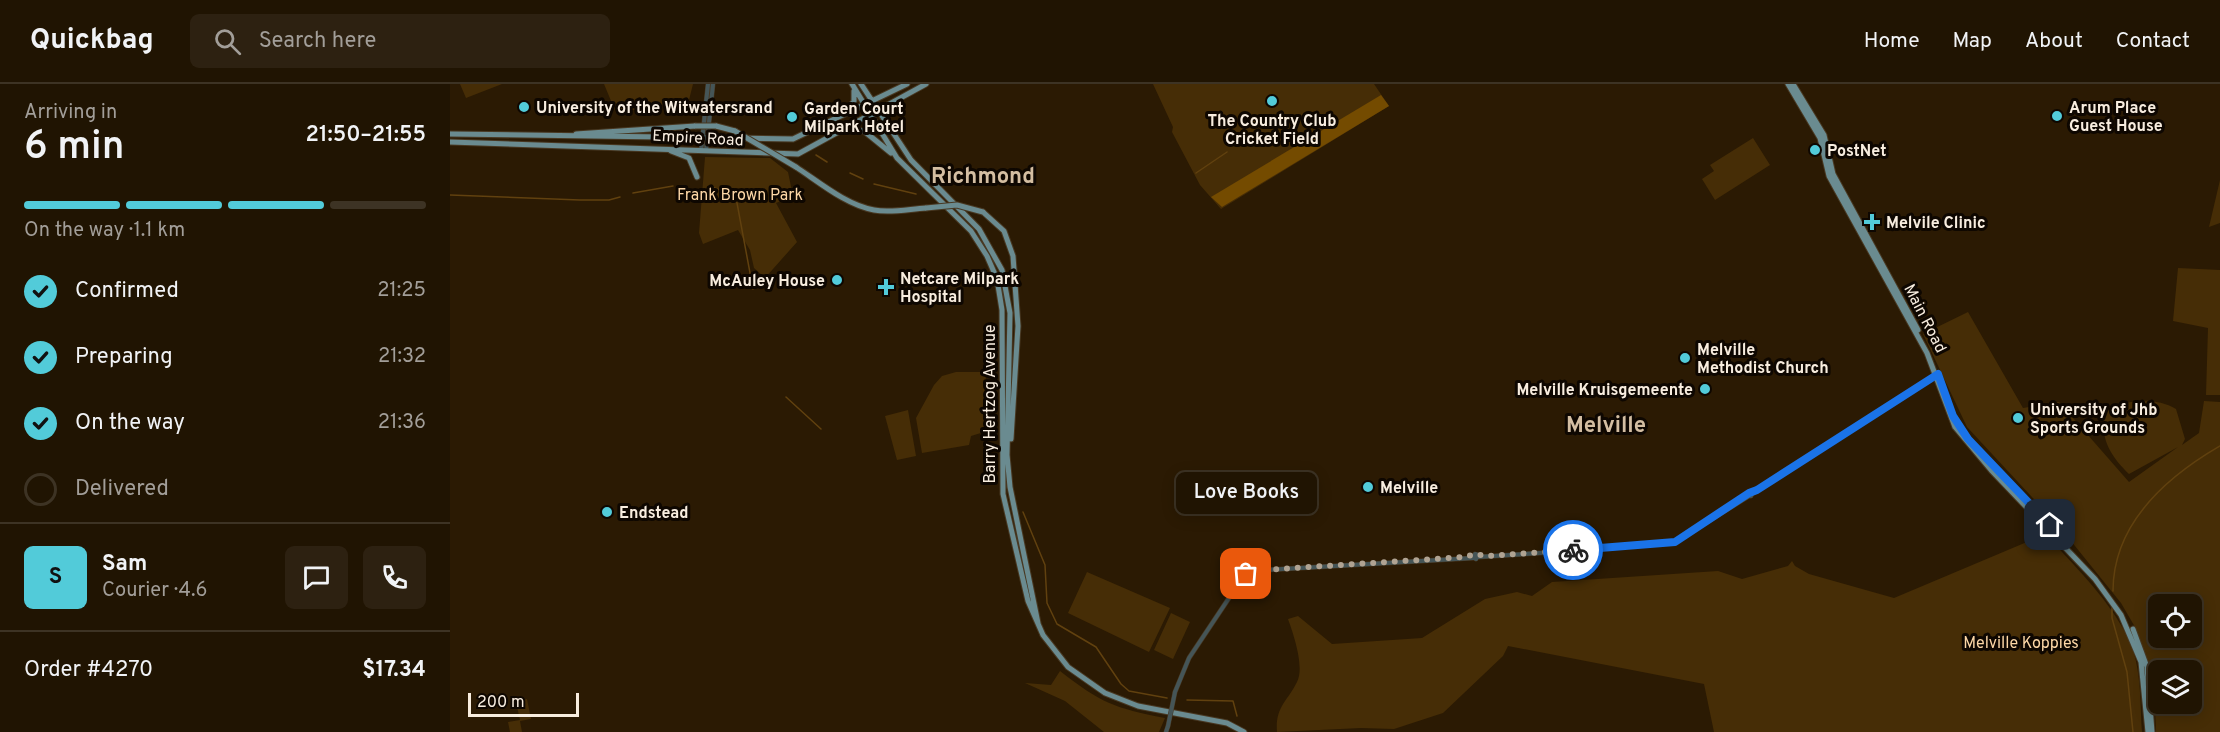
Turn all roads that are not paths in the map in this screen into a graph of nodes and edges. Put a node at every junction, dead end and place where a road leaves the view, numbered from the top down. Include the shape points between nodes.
1 (708, 84) edge
2 (713, 84) edge
3 (861, 84) edge
4 (907, 84) edge
5 (926, 84) edge
6 (1788, 84) edge
7 (1793, 84) edge
8 (853, 86) edge
9 (872, 102) junction
10 (864, 106) junction
11 (877, 110) junction
12 (870, 114) junction
13 (843, 116) junction
14 (839, 130) junction
15 (450, 134) edge
16 (569, 136) junction
17 (705, 137) junction
18 (1822, 137) junction
19 (450, 142) edge
20 (660, 148) junction
21 (704, 151) junction
22 (897, 158) junction
23 (697, 177) dead end
24 (1937, 375) junction
25 (1008, 465) junction
26 (1038, 625) junction
27 (1166, 732) edge
28 (1244, 732) edge
29 (2150, 732) edge

1 - 17 street
2 - 17 street
3 - 9 main road, Barry Hertzog Avenue
4 - 9 main road, Empire Road
5 - 11 main road, Empire Road
6 - 18 main road
7 - 18 main road
8 - 10 main road, Barry Hertzog Avenue
8 - 13 main road via 854,101
9 - 10 main road, Empire Road
9 - 11 main road, Barry Hertzog Avenue
10 - 12 main road, Barry Hertzog Avenue
10 - 13 main road, Empire Road
11 - 12 main road, Empire Road
11 - 25 main road, Barry Hertzog Avenue via 911,160 979,229 1002,270 1010,313
12 - 14 main road, Empire Road
12 - 22 main road, Barry Hertzog Avenue
13 - 17 main road, Empire Road via 795,138
14 - 21 main road, Empire Road via 798,153
14 - 22 main road via 864,131
15 - 16 main road, Empire Road
16 - 17 main road, Empire Road
16 - 25 main road, bridge via 716,126 735,131 854,203 882,211 957,205 984,213 1008,237 1015,269 1018,326
17 - 21 street
18 - 24 main road, Main Road via 1833,174 1914,322
19 - 20 main road, Empire Road
20 - 21 main road, Empire Road
20 - 23 main road via 689,158
22 - 26 main road, Barry Hertzog Avenue via 970,231 997,279 1002,310 1003,494
24 - 27 street, bridge via 1675,542 1247,571 1189,658 1175,692
24 - 29 main road, Main Road via 1953,416 1968,439 2110,592 2138,639 2149,685
25 - 26 main road, Barry Hertzog Avenue via 1013,508
26 - 28 main road, Barry Hertzog Avenue via 1068,667 1106,693 1138,706 1222,722

